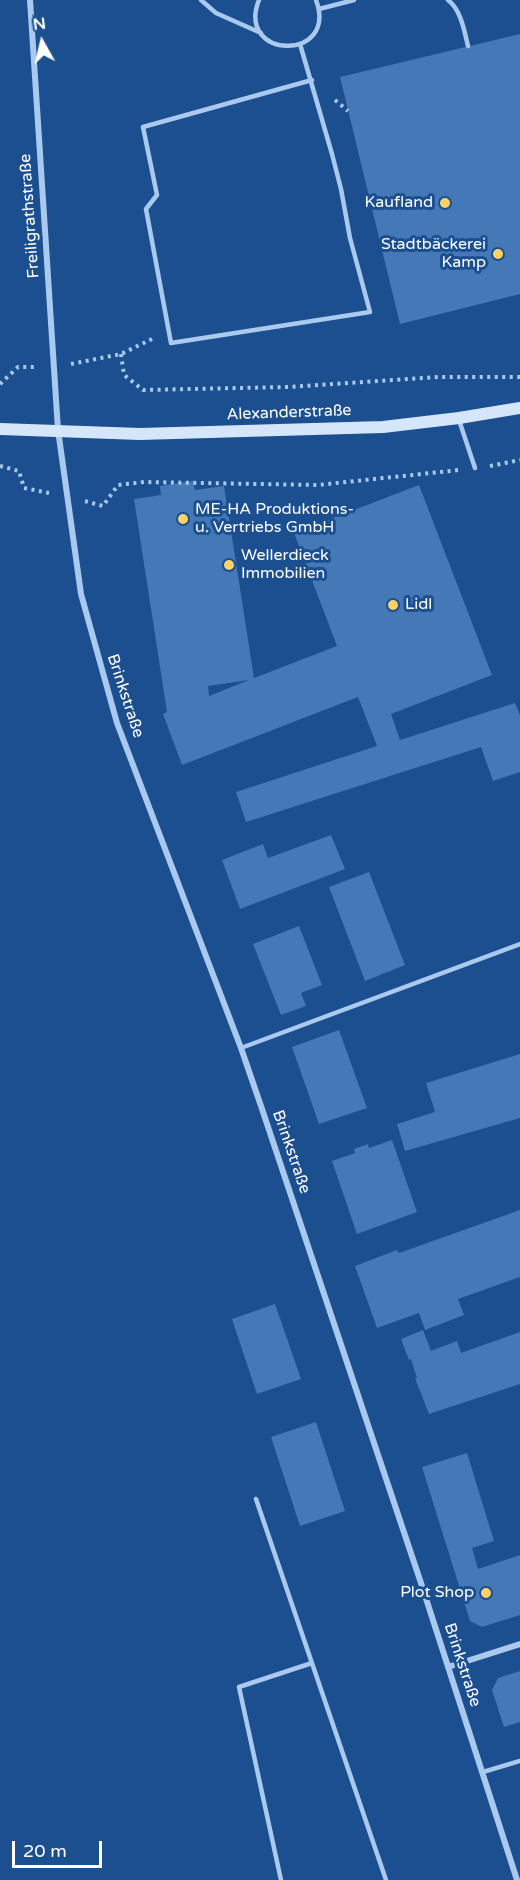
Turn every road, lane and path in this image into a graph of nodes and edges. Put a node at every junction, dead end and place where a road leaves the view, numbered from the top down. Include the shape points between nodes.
1 (30, 0) edge
2 (201, 0) edge
3 (259, 0) edge
4 (316, 0) edge
5 (354, 0) edge
6 (448, 0) edge
7 (319, 9) junction
8 (261, 33) junction
9 (300, 44) junction
10 (468, 46) dead end
11 (312, 80) junction
12 (169, 331) junction
13 (121, 354) junction
14 (53, 367) junction
15 (520, 377) edge
16 (0, 384) edge
17 (520, 408) edge
18 (459, 418) junction
19 (0, 429) edge
20 (58, 430) junction
21 (520, 460) edge
22 (0, 466) edge
23 (475, 468) junction
24 (69, 498) junction
25 (520, 944) edge
26 (241, 1048) junction
27 (256, 1499) dead end
28 (520, 1644) edge
29 (312, 1663) junction
30 (448, 1667) junction
31 (520, 1761) edge
32 (483, 1772) junction
33 (281, 1880) edge
34 (386, 1880) edge
35 (517, 1880) edge

1 - 14 street, Freiligrathstraße
2 - 8 lane via 216,13
3 - 8 lane via 256,23
4 - 7 lane
5 - 7 lane
6 - 10 lane via 461,18
7 - 9 lane via 316,30
8 - 9 lane via 279,46
9 - 11 lane
11 - 12 lane via 143,127 157,195 146,209
11 - 12 lane via 370,312 171,343
12 - 13 path
13 - 14 path
13 - 15 path via 124,375 143,390
14 - 16 path via 18,367
14 - 20 street, Freiligrathstraße
17 - 18 main road, Alexanderstraße
18 - 20 main road, Alexanderstraße via 383,427 295,430 140,434
18 - 23 lane
19 - 20 main road, Alexanderstraße
20 - 24 street, Brinkstraße
21 - 23 path
22 - 24 path via 19,471 24,488
23 - 24 path via 318,486 118,485 103,506
24 - 26 street, Brinkstraße via 81,594 117,723
25 - 26 lane
26 - 30 street, Brinkstraße
27 - 29 lane
28 - 30 street
29 - 33 lane via 239,1687
29 - 34 lane
30 - 32 street, Brinkstraße
31 - 32 lane
32 - 35 street, Brinkstraße

